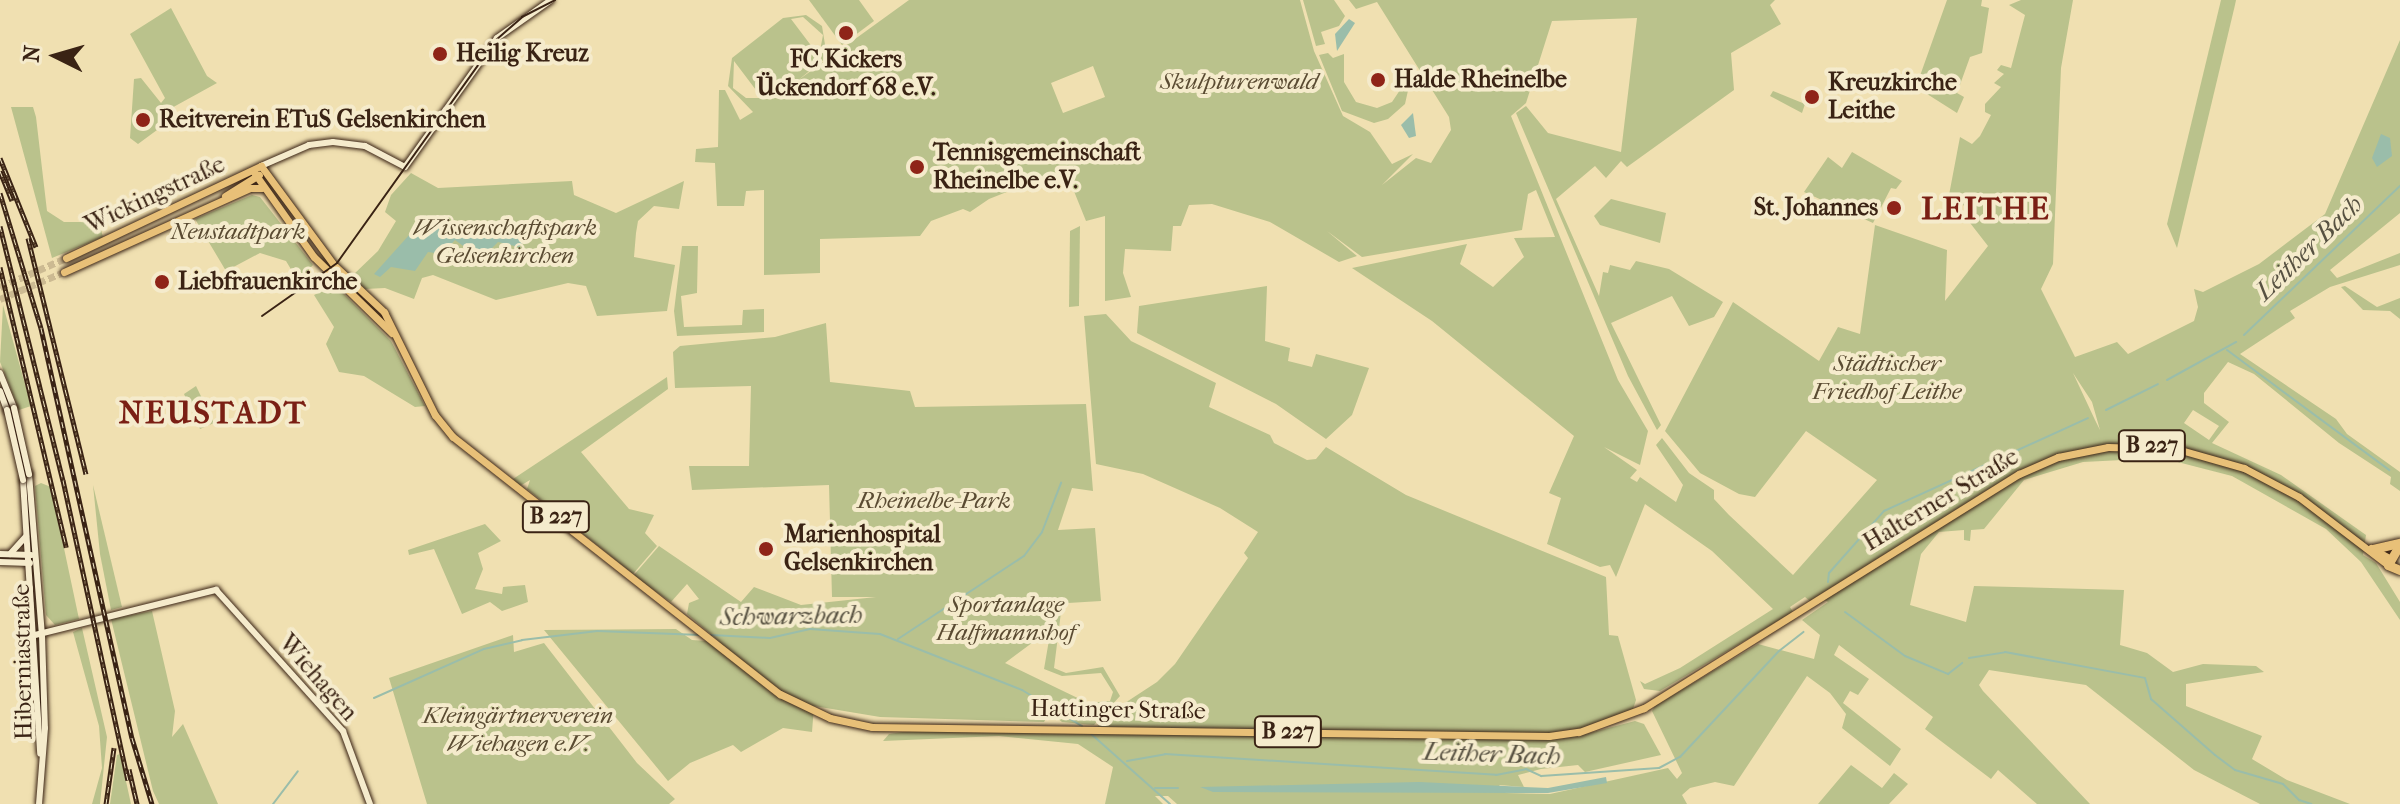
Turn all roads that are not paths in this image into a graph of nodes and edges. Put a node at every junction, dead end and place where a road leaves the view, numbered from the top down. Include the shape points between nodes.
1 (551, 0) edge
2 (262, 169) junction
3 (254, 174) junction
4 (262, 188) junction
5 (217, 202) junction
6 (66, 258) tunnel mouth
7 (64, 272) tunnel mouth
8 (396, 337) junction
9 (0, 373) edge
10 (0, 391) edge
11 (10, 409) junction
12 (27, 529) junction
13 (2348, 534) junction
14 (2400, 544) edge
15 (2373, 549) junction
16 (0, 554) edge
17 (10, 554) junction
18 (29, 555) junction
19 (39, 557) junction
20 (0, 562) edge
21 (2393, 562) edge
22 (30, 563) junction
23 (2400, 570) edge
24 (1825, 595) joint
25 (38, 635) junction
26 (39, 804) edge
27 (370, 804) edge

1 - 2 main road via 497,38 405,167 349,143 309,145
2 - 3 main road, Wickingstraße
2 - 8 main road, B 227 via 335,265 382,310
3 - 4 main road
3 - 5 main road, Wickingstraße
3 - 6 main road, Wickingstraße
4 - 5 main road, Wickingstraße
4 - 8 main road, B 227 via 317,260
5 - 7 main road, Wickingstraße
8 - 24 main road, Hattinger Straße / B 227 via 435,415 465,448 780,694 841,721 886,728 1549,736 1579,732 1644,708
9 - 11 main road, Hiberniastraße
10 - 11 main road, Hiberniastraße
11 - 12 main road, Hiberniastraße, bridge
11 - 19 main road, Hiberniastraße, bridge via 29,474
12 - 17 main road via 21,546
12 - 18 main road, Hiberniastraße
13 - 15 main road, Halterner Straße / B 227
13 - 21 main road, Halterner Straße / B 227
13 - 24 main road, Halterner Straße / B 227 via 2285,489 2221,459 2160,447 2099,448 2019,474
14 - 15 highway
14 - 21 highway
15 - 21 main road, Halterner Straße / B 227
16 - 17 main road
17 - 18 main road
18 - 19 main road, Hiberniastraße
18 - 22 main road, Hiberniastraße
19 - 22 main road, Hiberniastraße
19 - 25 main road, Hiberniastraße
20 - 22 main road
21 - 23 highway
22 - 25 main road, Hiberniastraße
25 - 26 main road, Hiberniastraße
25 - 27 main road, Wiehagen via 216,590 343,731

